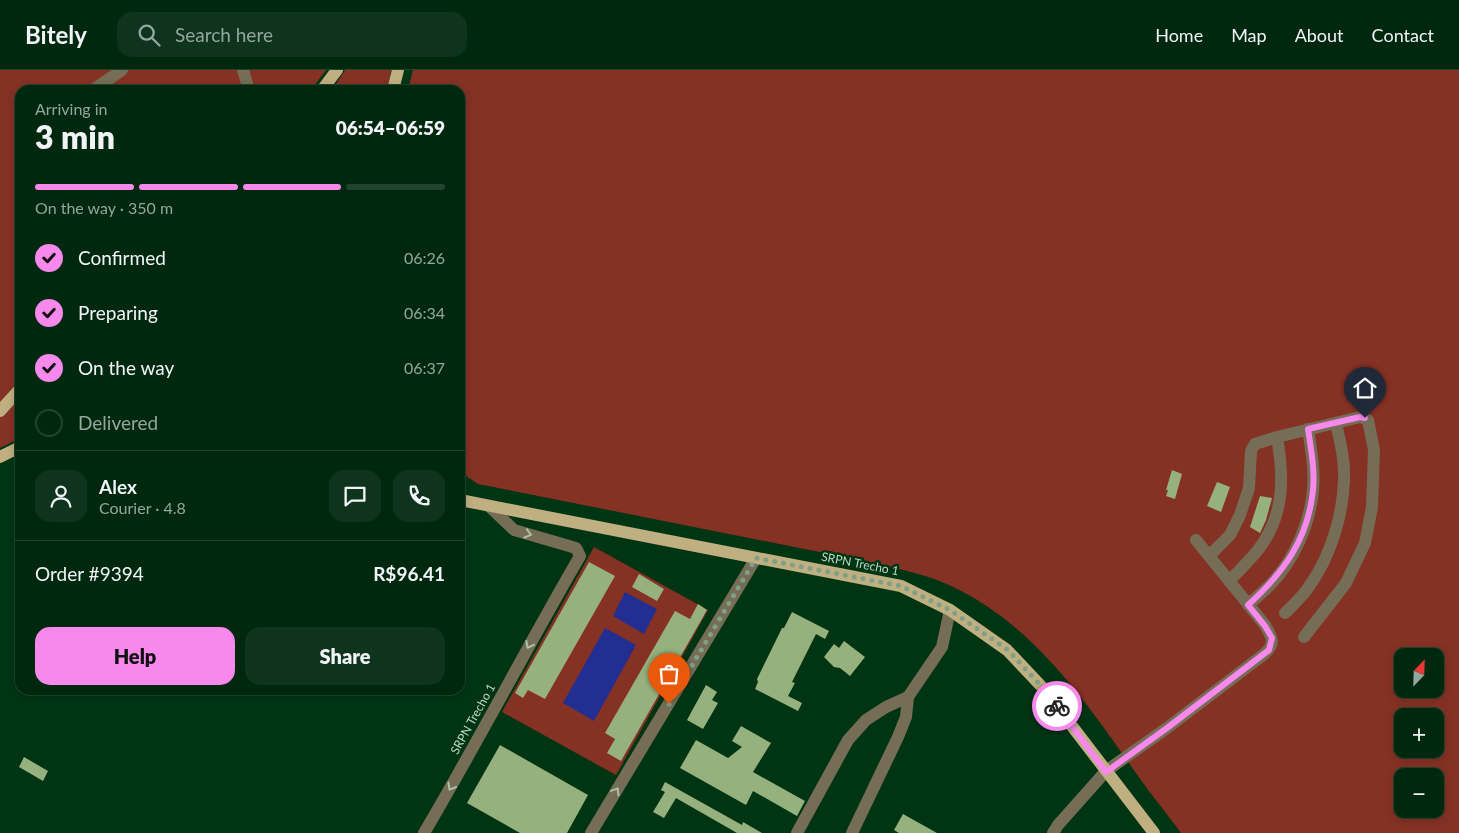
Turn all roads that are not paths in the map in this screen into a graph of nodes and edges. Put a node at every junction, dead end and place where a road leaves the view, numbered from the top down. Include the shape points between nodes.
1 (122, 70) edge
2 (243, 70) edge
3 (337, 70) edge
4 (398, 70) edge
5 (100, 85) edge
6 (248, 85) edge
7 (326, 85) edge
8 (394, 85) edge
9 (15, 394) edge
10 (0, 411) edge
11 (1336, 423) junction
12 (1308, 429) junction
13 (1277, 437) junction
14 (15, 450) edge
15 (0, 457) edge
16 (465, 501) edge
17 (489, 506) junction
18 (1196, 540) dead end
19 (1209, 556) junction
20 (756, 558) junction
21 (1229, 581) junction
22 (1248, 605) junction
23 (950, 610) junction
24 (1286, 613) dead end
25 (1304, 637) dead end
26 (908, 697) junction
27 (1106, 772) junction
28 (424, 833) edge
29 (591, 833) edge
30 (797, 833) edge
31 (852, 833) edge
32 (1053, 833) edge
33 (1154, 833) edge

1 - 5 lane
2 - 6 lane
3 - 7 main road
4 - 8 main road
9 - 10 main road
11 - 12 lane
11 - 24 lane via 1344,478 1336,529 1325,559 1309,587
11 - 25 lane via 1360,417 1368,420 1374,450 1372,507 1365,543 1346,584
12 - 13 lane
12 - 22 lane via 1313,491 1308,515 1286,565
13 - 19 lane via 1252,447 1249,488 1240,515 1230,534
13 - 21 lane via 1282,465 1281,495 1274,522 1259,549
14 - 15 main road
16 - 17 main road, SRPN Trecho 1
17 - 20 main road, SRPN Trecho 1
17 -> 28 lane, SRPN Trecho 1 via 514,530 576,548 580,556
18 - 19 lane
19 - 21 lane
20 - 23 main road, SRPN Trecho 1 via 901,586
29 -> 20 lane
21 - 22 lane
22 - 27 lane via 1272,638 1263,656
23 - 26 lane via 942,647
23 - 27 main road, SRPN Trecho 1 via 1008,650 1042,687
26 - 30 lane via 866,720 848,740
26 - 31 lane via 906,717 898,737
27 - 32 lane
27 - 33 main road, SRPN Trecho 1

